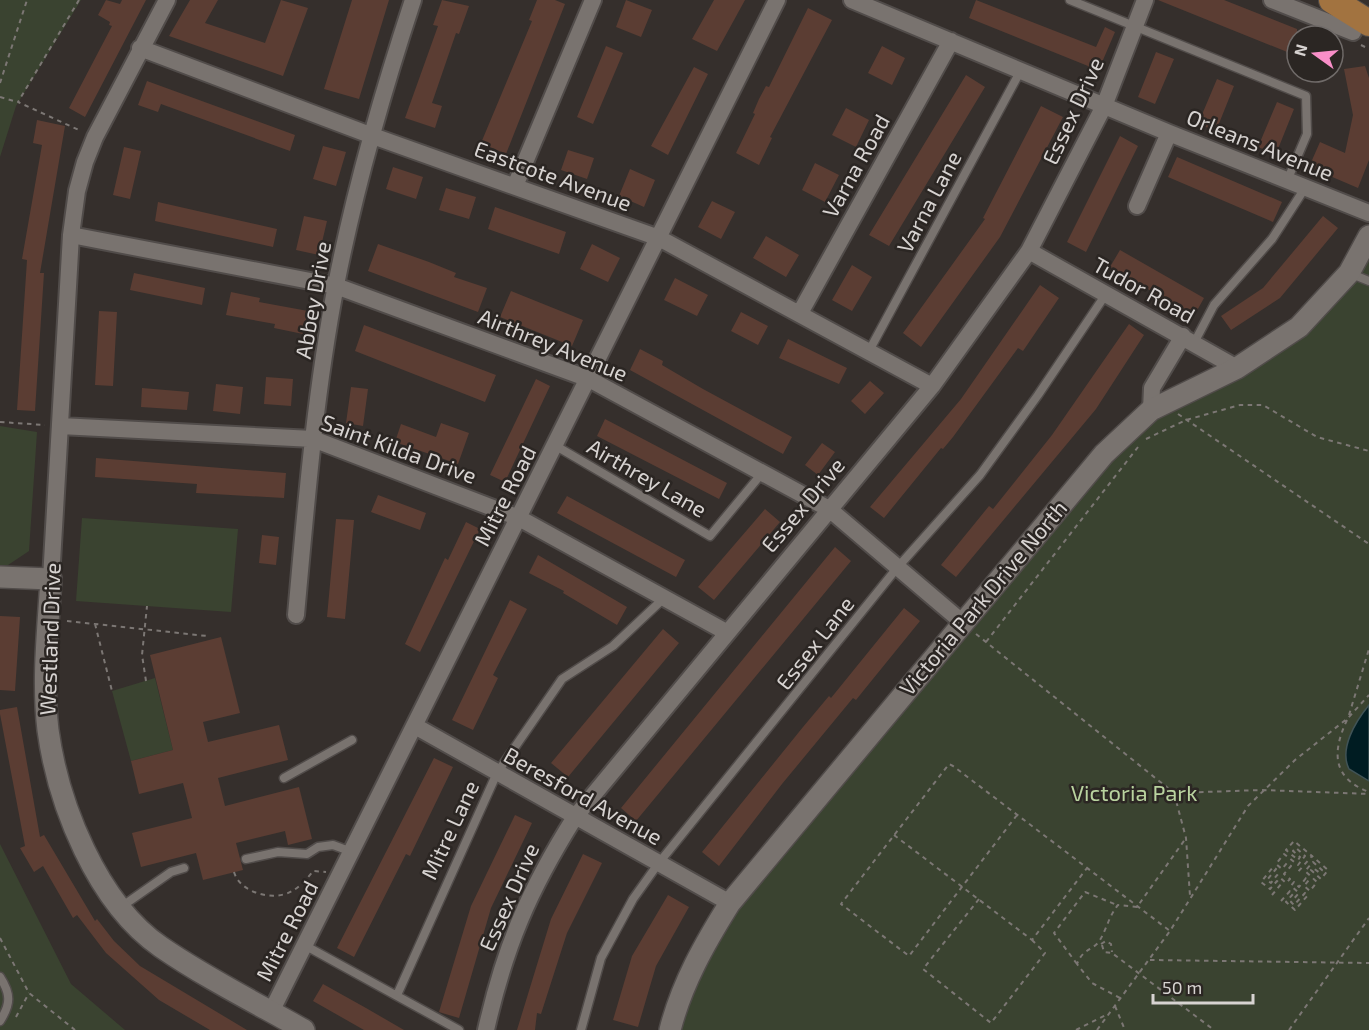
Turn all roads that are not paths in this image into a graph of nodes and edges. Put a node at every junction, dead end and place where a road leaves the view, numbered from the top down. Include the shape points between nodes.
1 (167, 0) edge
2 (413, 0) edge
3 (592, 0) edge
4 (777, 0) edge
5 (852, 0) edge
6 (1070, 0) edge
7 (1145, 0) edge
8 (1272, 0) edge
9 (1332, 0) edge
10 (1135, 27) junction
11 (1361, 28) edge
12 (951, 41) junction
13 (140, 48) junction
14 (1021, 70) junction
15 (1104, 106) junction
16 (1169, 133) junction
17 (370, 135) junction
18 (1287, 181) junction
19 (515, 186) junction
20 (1305, 188) junction
21 (1137, 206) dead end
22 (1369, 213) edge
23 (71, 235) junction
24 (1369, 236) edge
25 (659, 238) junction
26 (1029, 251) junction
27 (1349, 273) junction
28 (1369, 281) edge
29 (336, 286) junction
30 (1106, 294) junction
31 (800, 313) junction
32 (1188, 340) junction
33 (869, 351) junction
34 (1237, 368) junction
35 (589, 379) junction
36 (932, 386) junction
37 (1157, 406) junction
38 (60, 426) junction
39 (313, 439) junction
40 (556, 446) junction
41 (763, 472) junction
42 (829, 509) junction
43 (519, 518) junction
44 (897, 568) junction
45 (0, 576) edge
46 (51, 579) junction
47 (663, 599) junction
48 (296, 615) dead end
49 (962, 622) junction
50 (726, 632) junction
51 (415, 726) junction
52 (352, 740) dead end
53 (496, 773) junction
54 (284, 778) dead end
55 (574, 817) junction
56 (353, 852) junction
57 (246, 859) dead end
58 (658, 864) junction
59 (184, 868) dead end
60 (730, 903) junction
61 (121, 908) junction
62 (306, 946) junction
63 (0, 977) edge
64 (397, 995) junction
65 (271, 1012) junction
66 (0, 1021) edge
67 (304, 1030) edge
68 (459, 1030) edge
69 (486, 1030) edge
70 (581, 1030) edge
71 (670, 1030) edge

1 - 13 street, Westland Drive
2 - 17 street, Abbey Drive
3 - 19 street
4 - 25 street, Mitre Road
5 - 12 street, Orleans Avenue
6 - 10 lane
7 - 10 street, Essex Drive
8 - 11 street
9 - 11 main road
10 - 15 street, Essex Drive
10 - 18 lane via 1306,96 1307,134
12 - 14 street, Orleans Avenue
12 - 31 street, Varna Road
13 - 17 street, Eastcote Avenue
13 - 23 street, Westland Drive via 95,137 77,191
14 - 15 street, Orleans Avenue
14 - 33 lane, Varna Lane
15 - 16 street, Orleans Avenue
15 - 26 street, Essex Drive
16 - 18 street, Orleans Avenue
16 - 21 street, Orleans Avenue
17 - 19 street, Eastcote Avenue
17 - 29 street, Abbey Drive
18 - 20 street, Orleans Avenue
19 - 25 street, Eastcote Avenue
20 - 22 street, Orleans Avenue
20 - 32 lane via 1272,239 1214,304
23 - 29 street, Airthrey Avenue
23 - 38 street, Westland Drive
24 - 27 street, Victoria Park Drive North
25 - 31 street, Eastcote Avenue
25 - 35 street, Mitre Road
26 - 30 street, Tudor Road
26 - 36 street, Essex Drive
27 - 28 lane
27 - 34 street, Victoria Park Drive North via 1299,327
29 - 35 street, Airthrey Avenue
29 - 39 street, Abbey Drive
30 - 32 street, Tudor Road
30 - 44 lane, Essex Lane via 980,475
31 - 33 street, Eastcote Avenue
32 - 34 street, Tudor Road
32 - 37 street via 1152,388
33 - 36 street, Eastcote Avenue
34 - 37 street, Victoria Park Drive North
35 - 40 street, Mitre Road
35 - 41 street, Airthrey Avenue
36 - 42 street, Essex Drive
37 - 49 street, Victoria Park Drive North via 1104,454
38 - 39 street, Saint Kilda Drive
38 - 46 street, Westland Drive
39 - 43 street, Saint Kilda Drive
39 - 48 street, Abbey Drive
40 - 41 lane, Airthrey Lane via 710,536
40 - 43 street, Mitre Road
41 - 42 street, Airthrey Avenue
42 - 44 street, Airthrey Avenue
42 - 50 street, Essex Drive
43 - 47 street, Saint Kilda Drive
43 - 51 street, Mitre Road
44 - 49 street, Airthrey Avenue
44 - 58 lane, Essex Lane
45 - 46 street
46 - 61 street, Westland Drive via 45,686 59,783 76,831 101,880
47 - 50 street, Saint Kilda Drive
47 - 53 lane, Mitre Lane via 613,646 562,679
49 - 60 street, Victoria Park Drive North
50 - 55 street, Essex Drive
51 - 53 street, Beresford Avenue
51 - 56 street, Mitre Road
52 - 54 lane
53 - 55 street, Beresford Avenue
53 - 64 lane, Mitre Lane
55 - 58 street, Beresford Avenue
55 - 69 street, Essex Drive via 543,867 518,921
56 - 57 lane via 333,845 318,846 307,854 278,852
56 - 62 street, Mitre Road
58 - 60 street, Beresford Avenue
58 - 70 lane, Essex Lane via 633,899 601,958
59 - 61 lane via 171,872
60 - 71 street, Victoria Park Drive North via 698,955
61 - 65 street, Westland Drive via 161,947
62 - 64 lane
62 - 65 street, Mitre Road
63 - 66 lane via 9,1003
64 - 68 lane
65 - 67 street, Westland Drive

